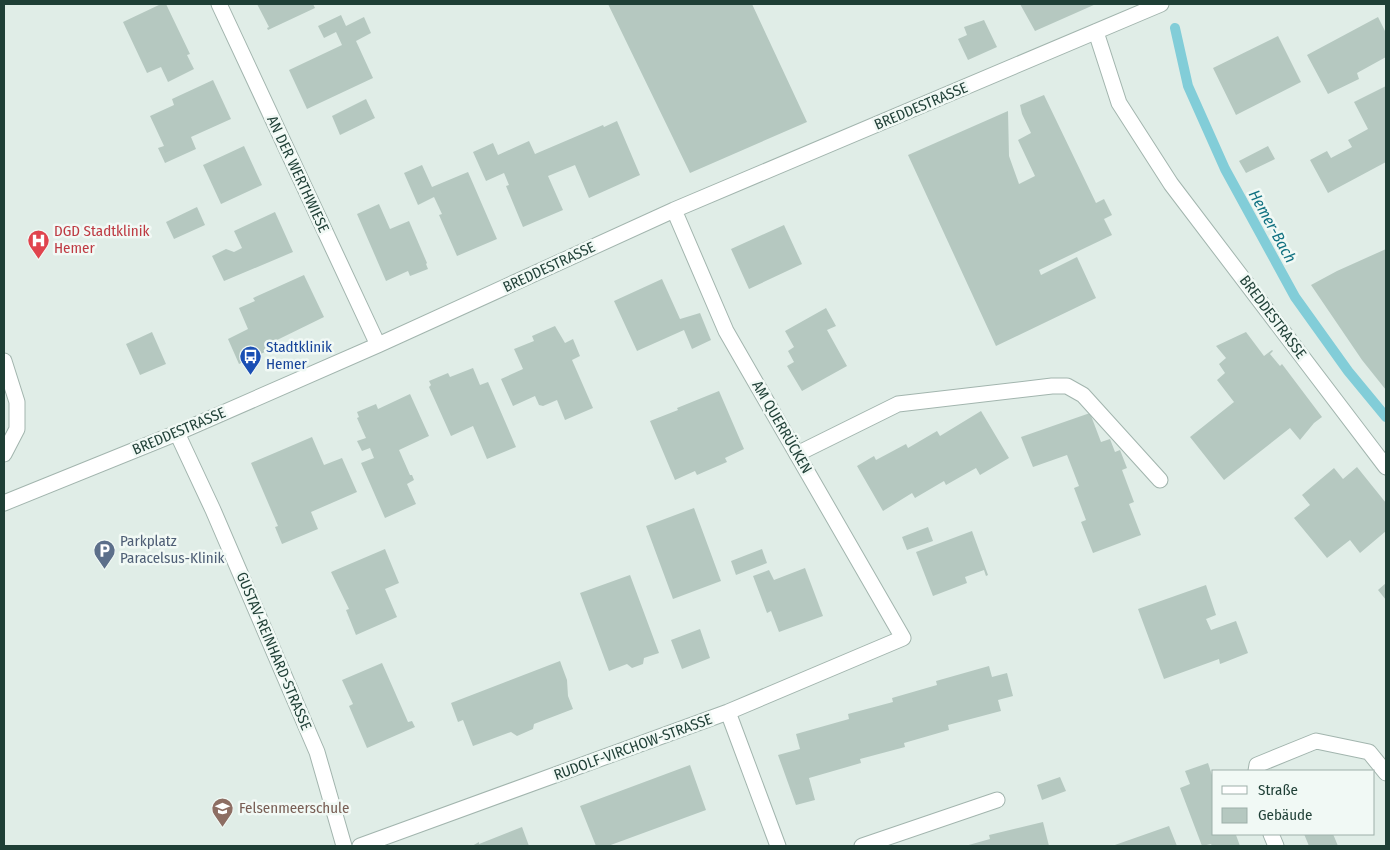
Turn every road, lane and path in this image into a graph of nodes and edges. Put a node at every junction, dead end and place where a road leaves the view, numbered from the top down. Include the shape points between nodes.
1 (219, 4) edge
2 (1161, 4) edge
3 (1096, 32) junction
4 (674, 210) junction
5 (378, 345) junction
6 (4, 361) edge
7 (177, 433) junction
8 (4, 454) edge
9 (797, 454) junction
10 (1386, 467) edge
11 (1160, 480) dead end
12 (4, 503) edge
13 (903, 638) joint
14 (728, 712) junction
15 (1256, 770) edge
16 (1386, 774) edge
17 (997, 800) dead end
18 (344, 846) edge
19 (360, 846) edge
20 (778, 846) edge
21 (862, 846) edge

1 - 5 street, AN DER WERTHWIESE
2 - 3 street, BREDDESTRASSE
3 - 4 street, BREDDESTRASSE
3 - 10 street, BREDDESTRASSE via 1119,103 1171,184
4 - 5 street, BREDDESTRASSE
4 - 9 street, AM QUERRÜCKEN via 726,331
5 - 7 street, BREDDESTRASSE
6 - 8 street via 17,402 17,429
7 - 12 street, BREDDESTRASSE
7 - 18 street, GUSTAV-REINHARD-STRASSE via 317,752
9 - 11 street via 898,404 1067,386 1083,395
9 - 13 street, AM QUERRÜCKEN
13 - 14 street, RUDOLF-VIRCHOW-STRASSE
14 - 19 street, RUDOLF-VIRCHOW-STRASSE
14 - 20 street
15 - 16 street via 1257,765 1316,741 1369,752
17 - 21 street

